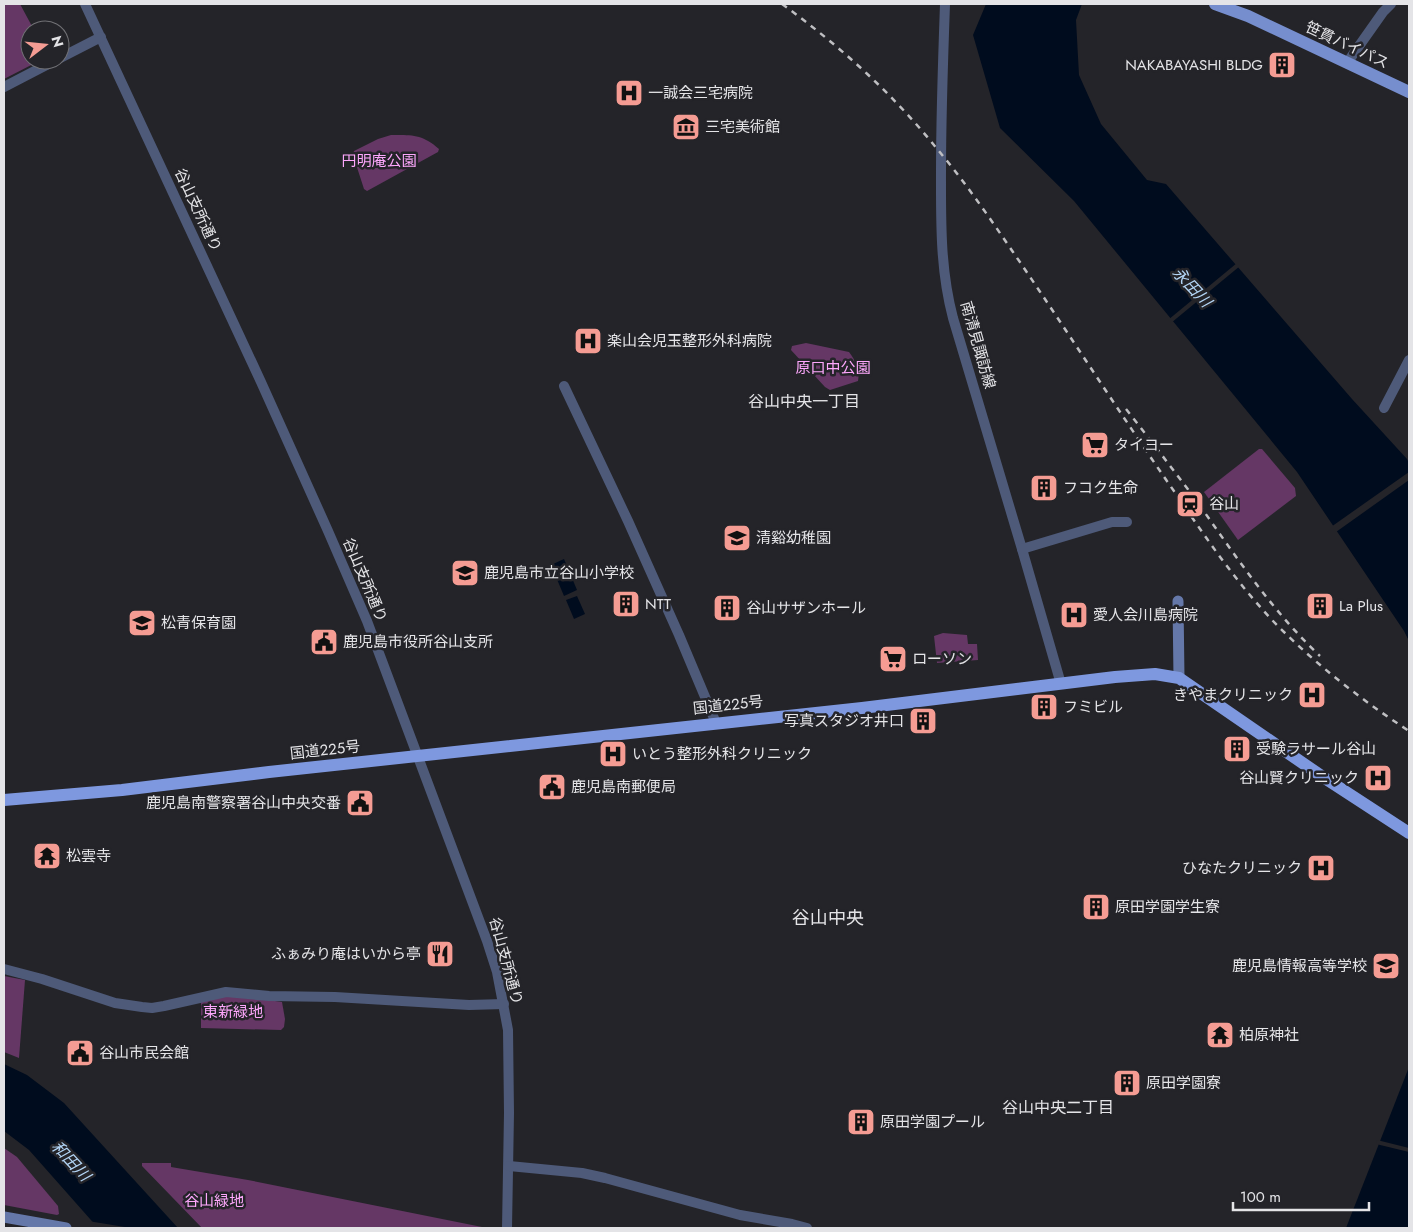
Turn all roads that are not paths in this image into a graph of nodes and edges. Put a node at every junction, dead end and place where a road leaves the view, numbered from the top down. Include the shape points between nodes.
1 (85, 4) edge
2 (945, 4) edge
3 (1215, 4) edge
4 (1391, 4) edge
5 (101, 37) junction
6 (70, 53) edge
7 (1347, 63) junction
8 (37, 70) edge
9 (4, 87) edge
10 (1409, 92) edge
11 (1409, 360) edge
12 (564, 386) dead end
13 (1384, 408) dead end
14 (1127, 522) dead end
15 (1022, 548) junction
16 (1178, 601) dead end
17 (1179, 678) junction
18 (1061, 684) junction
19 (716, 723) junction
20 (419, 756) junction
21 (4, 800) edge
22 (1409, 833) edge
23 (4, 969) edge
24 (504, 1004) junction
25 (509, 1166) junction
26 (4, 1217) edge
27 (66, 1228) edge
28 (507, 1228) edge
29 (807, 1228) edge

1 - 5 street, 谷山支所通り
2 - 15 street, 南清見諏訪線 via 941,114 941,229 945,280
3 - 7 main road, 笹貫バイパス via 1248,16
4 - 7 street
5 - 6 street
5 - 20 street, 谷山支所通り via 317,506 367,621
7 - 10 main road, 笹貫バイパス
8 - 9 street
11 - 13 street
12 - 19 street via 628,521
14 - 15 street via 1112,522
15 - 18 street, 南清見諏訪線
16 - 17 main road
17 - 18 highway, 国道225号 via 1155,674
17 - 22 highway, 国道225号
18 - 19 highway, 国道225号
19 - 20 highway, 国道225号
20 - 21 highway, 国道225号
20 - 24 street, 谷山支所通り via 487,940
23 - 24 street via 115,1003 147,1008 226,992 469,1005
24 - 25 street, 谷山支所通り via 509,1050
25 - 28 street, 谷山支所通り
25 - 29 street via 582,1173 740,1215
26 - 27 main road

